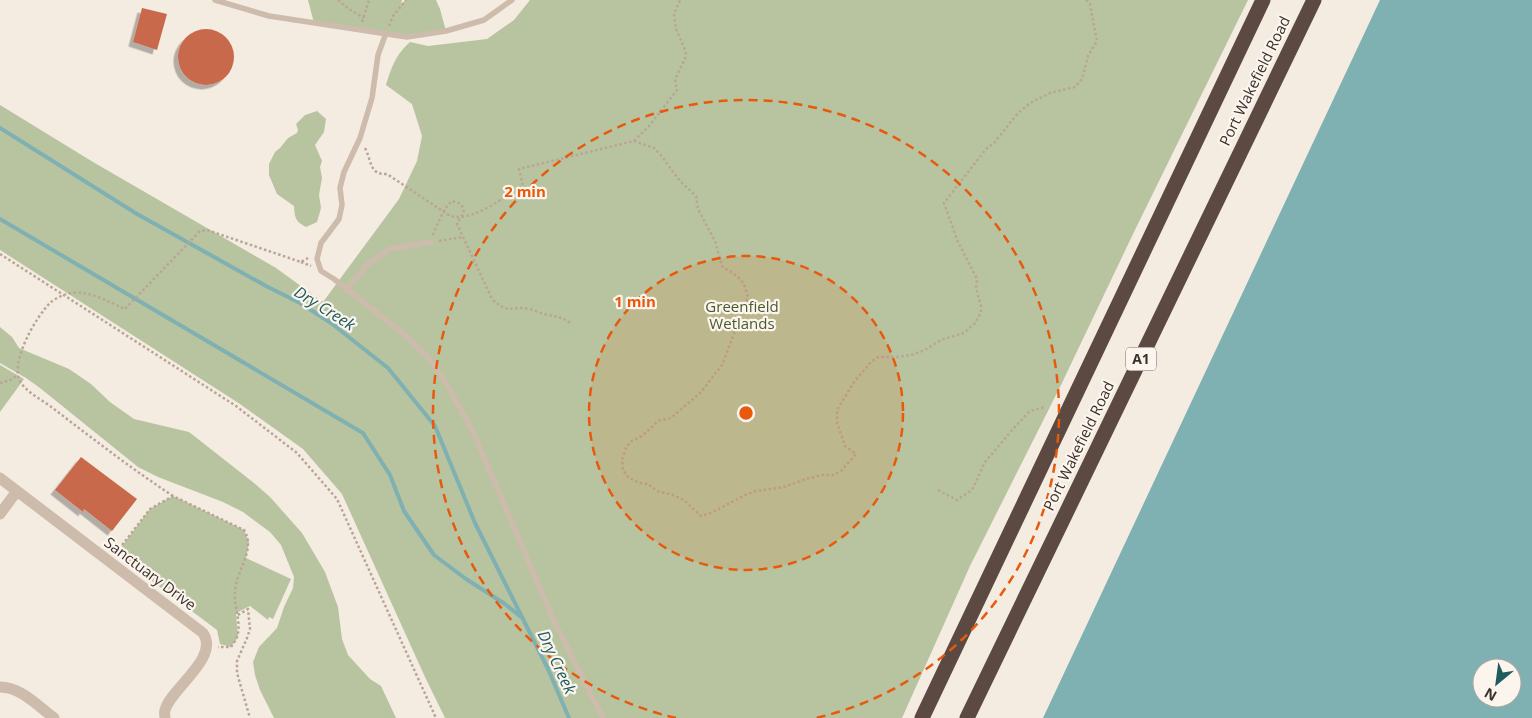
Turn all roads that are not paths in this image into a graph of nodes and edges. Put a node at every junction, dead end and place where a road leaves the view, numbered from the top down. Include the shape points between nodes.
1 (215, 0) edge
2 (512, 0) edge
3 (1263, 0) edge
4 (1314, 0) edge
5 (386, 33) junction
6 (431, 242) road end
7 (347, 291) junction
8 (0, 478) edge
9 (17, 491) junction
10 (0, 514) edge
11 (0, 687) edge
12 (54, 718) edge
13 (165, 718) edge
14 (602, 718) edge
15 (922, 718) edge
16 (967, 718) edge

1 - 5 lane via 269,16
2 - 5 lane via 484,20 446,31 408,36
3 - 15 highway, Port Wakefield Road
4 - 16 highway, Port Wakefield Road / A1
5 - 7 lane via 360,138 344,172 339,219 321,243 317,259 321,271
6 - 7 lane via 390,249 368,264
7 - 14 lane via 406,335 444,379 474,434 553,619
8 - 9 street, Sanctuary Drive
9 - 10 street
9 - 13 street, Sanctuary Drive via 203,633 207,648 165,710
11 - 12 street via 17,690

